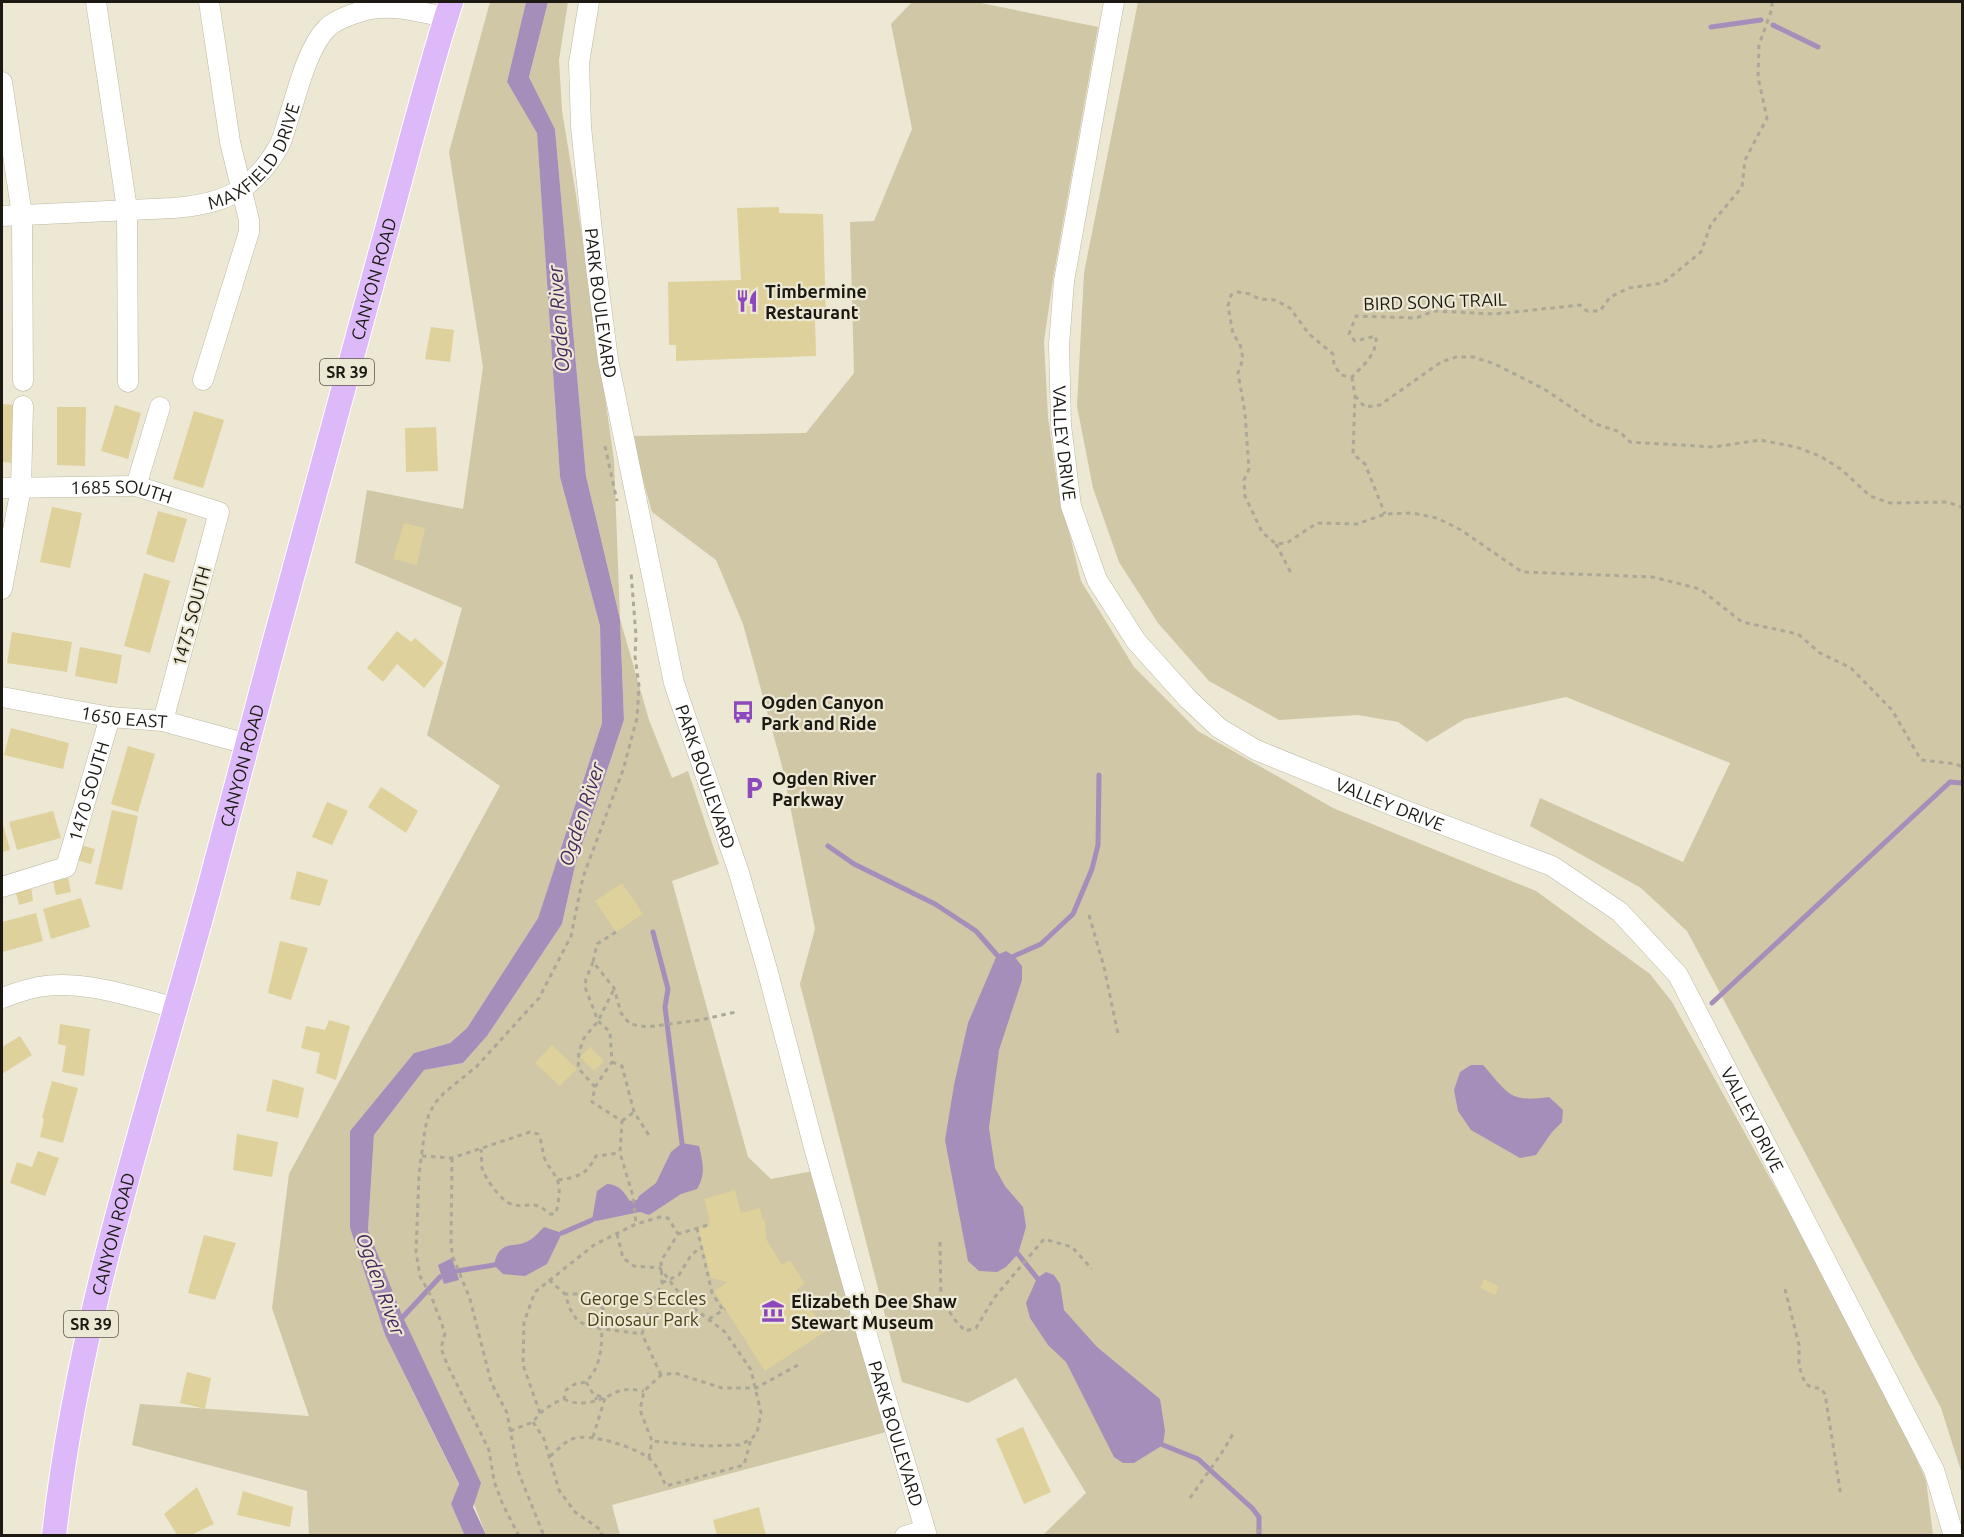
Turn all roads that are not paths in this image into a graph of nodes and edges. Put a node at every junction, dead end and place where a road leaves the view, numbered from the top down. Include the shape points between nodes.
1 (96, 2) edge
2 (209, 2) edge
3 (589, 2) edge
4 (1114, 2) edge
5 (449, 9) edge
6 (2, 82) edge
7 (242, 188) junction
8 (127, 208) junction
9 (22, 215) junction
10 (2, 216) edge
11 (203, 380) dead end
12 (23, 381) dead end
13 (128, 382) dead end
14 (23, 406) dead end
15 (160, 407) dead end
16 (136, 486) junction
17 (11, 488) edge
18 (219, 512) joint
19 (2, 589) edge
20 (2, 697) edge
21 (110, 717) junction
22 (163, 721) junction
23 (247, 744) junction
24 (2, 887) edge
25 (2, 998) edge
26 (177, 1008) junction
27 (926, 1533) edge
28 (54, 1536) edge
29 (905, 1536) edge
30 (1954, 1536) edge

1 - 8 street
2 - 7 street via 230,142
3 - 27 street, PARK BOULEVARD via 579,63 581,127 608,360 674,683 752,916 853,1286
4 - 30 street, VALLEY DRIVE via 1064,281 1059,345 1061,425 1071,506 1097,580 1136,641 1219,728 1256,750 1552,867 1620,912 1678,975 1934,1470
5 - 7 street, MAXFIELD DRIVE via 375,8 328,27 308,62 280,145 264,168
5 - 23 main road, CANYON ROAD / SR 39
6 - 9 street
7 - 8 street, MAXFIELD DRIVE via 226,197 191,206
7 - 11 street via 249,232
8 - 9 street, MAXFIELD DRIVE
8 - 13 street
9 - 10 street, MAXFIELD DRIVE
9 - 12 street
14 - 17 street
15 - 16 street
16 - 17 street, 1685 SOUTH
16 - 18 street, 1685 SOUTH
17 - 19 street
18 - 22 street, 1475 SOUTH
20 - 21 street, 1650 EAST
21 - 22 street, 1650 EAST
21 - 24 street, 1470 SOUTH via 66,867
22 - 23 street, 1650 EAST
23 - 26 main road, CANYON ROAD / SR 39
25 - 26 street via 36,987 58,985 90,987
26 - 28 main road, CANYON ROAD / SR 39 via 122,1198 85,1349
27 - 29 street

